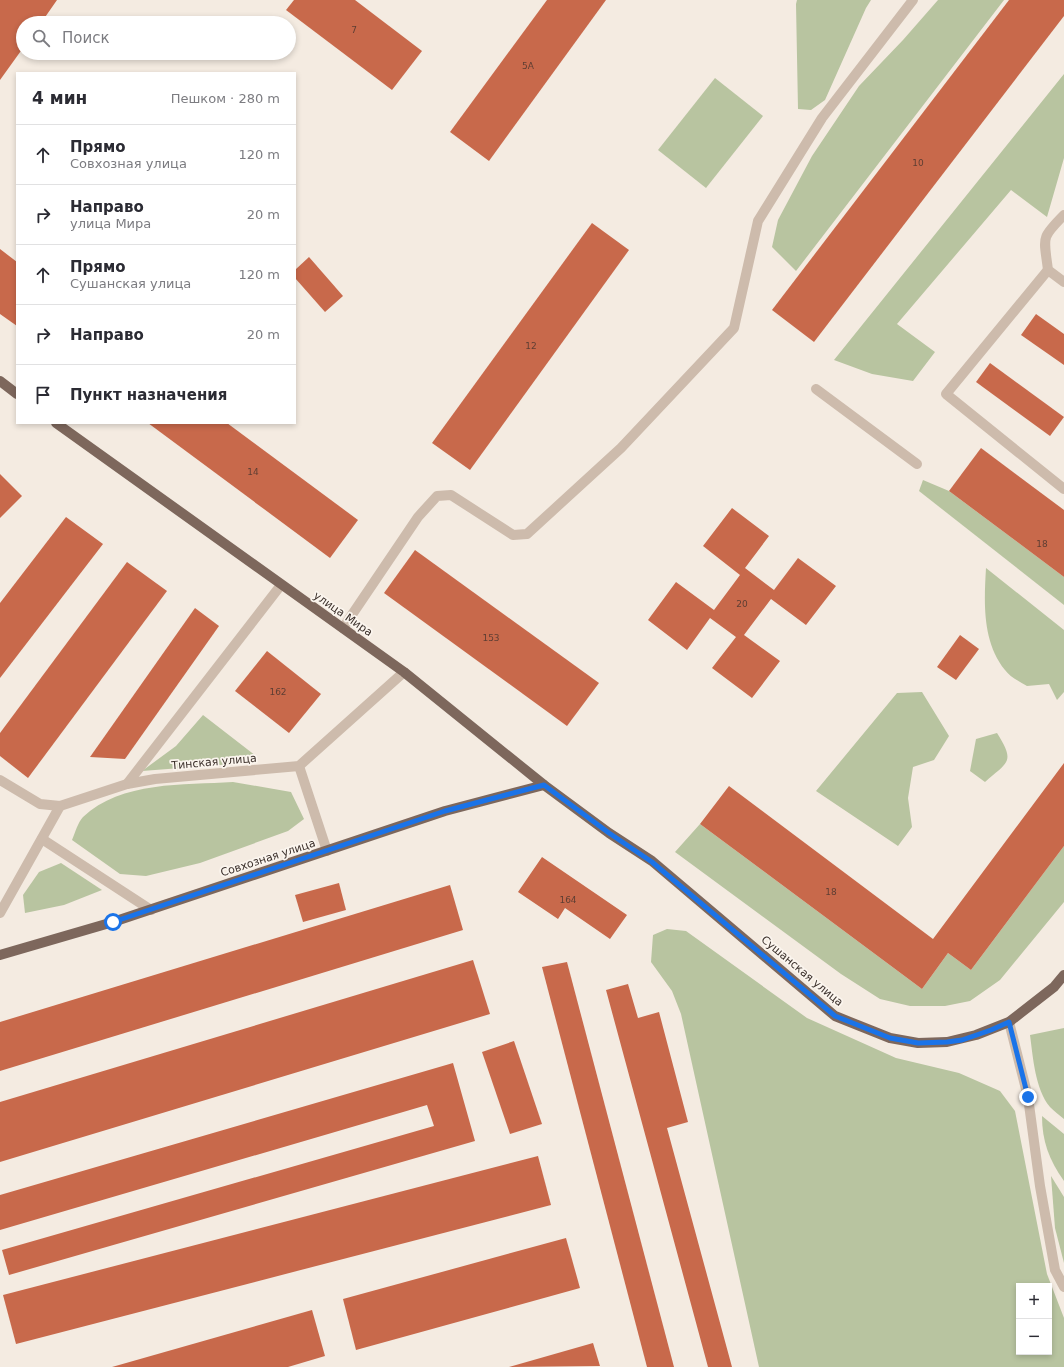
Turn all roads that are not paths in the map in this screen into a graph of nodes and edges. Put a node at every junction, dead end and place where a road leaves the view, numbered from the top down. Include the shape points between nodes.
1 (913, 0) edge
2 (1064, 215) edge
3 (1048, 270) junction
4 (1064, 282) edge
5 (0, 381) edge
6 (816, 389) dead end
7 (16, 393) edge
8 (57, 424) edge
9 (917, 464) dead end
10 (1064, 489) edge
11 (281, 585) junction
12 (343, 628) junction
13 (404, 672) junction
14 (299, 766) junction
15 (0, 780) edge
16 (127, 784) junction
17 (544, 785) junction
18 (60, 806) junction
19 (609, 833) joint
20 (42, 839) junction
21 (327, 851) junction
22 (151, 910) junction
23 (0, 913) edge
24 (0, 954) edge
25 (1064, 975) edge
26 (1009, 1022) junction
27 (1064, 1287) edge

1 - 12 street via 822,118 758,221 734,328 621,448 527,534 513,535 451,495 437,496 418,517
2 - 3 street via 1045,238
3 - 4 street
3 - 10 street via 946,394
5 - 7 main road
6 - 9 street
8 - 11 main road, улица Мира
11 - 12 main road, улица Мира
11 - 16 street
12 - 13 main road, улица Мира
13 - 14 street
13 - 17 main road, улица Мира
14 - 16 street, Тинская улица via 155,779
14 - 21 street
15 - 18 street, Тинская улица via 40,804
16 - 18 street, Тинская улица
17 - 19 main road, улица Мира
17 - 21 main road, Совхозная улица via 445,811
18 - 20 street
19 - 26 main road, Сушанская улица via 658,866 835,1016 890,1038 918,1043 962,1040
20 - 22 street
20 - 23 street
21 - 22 main road, Совхозная улица
22 - 24 main road, Совхозная улица
25 - 26 main road, Сушанская улица via 1054,987
26 - 27 street via 1028,1097 1055,1270

